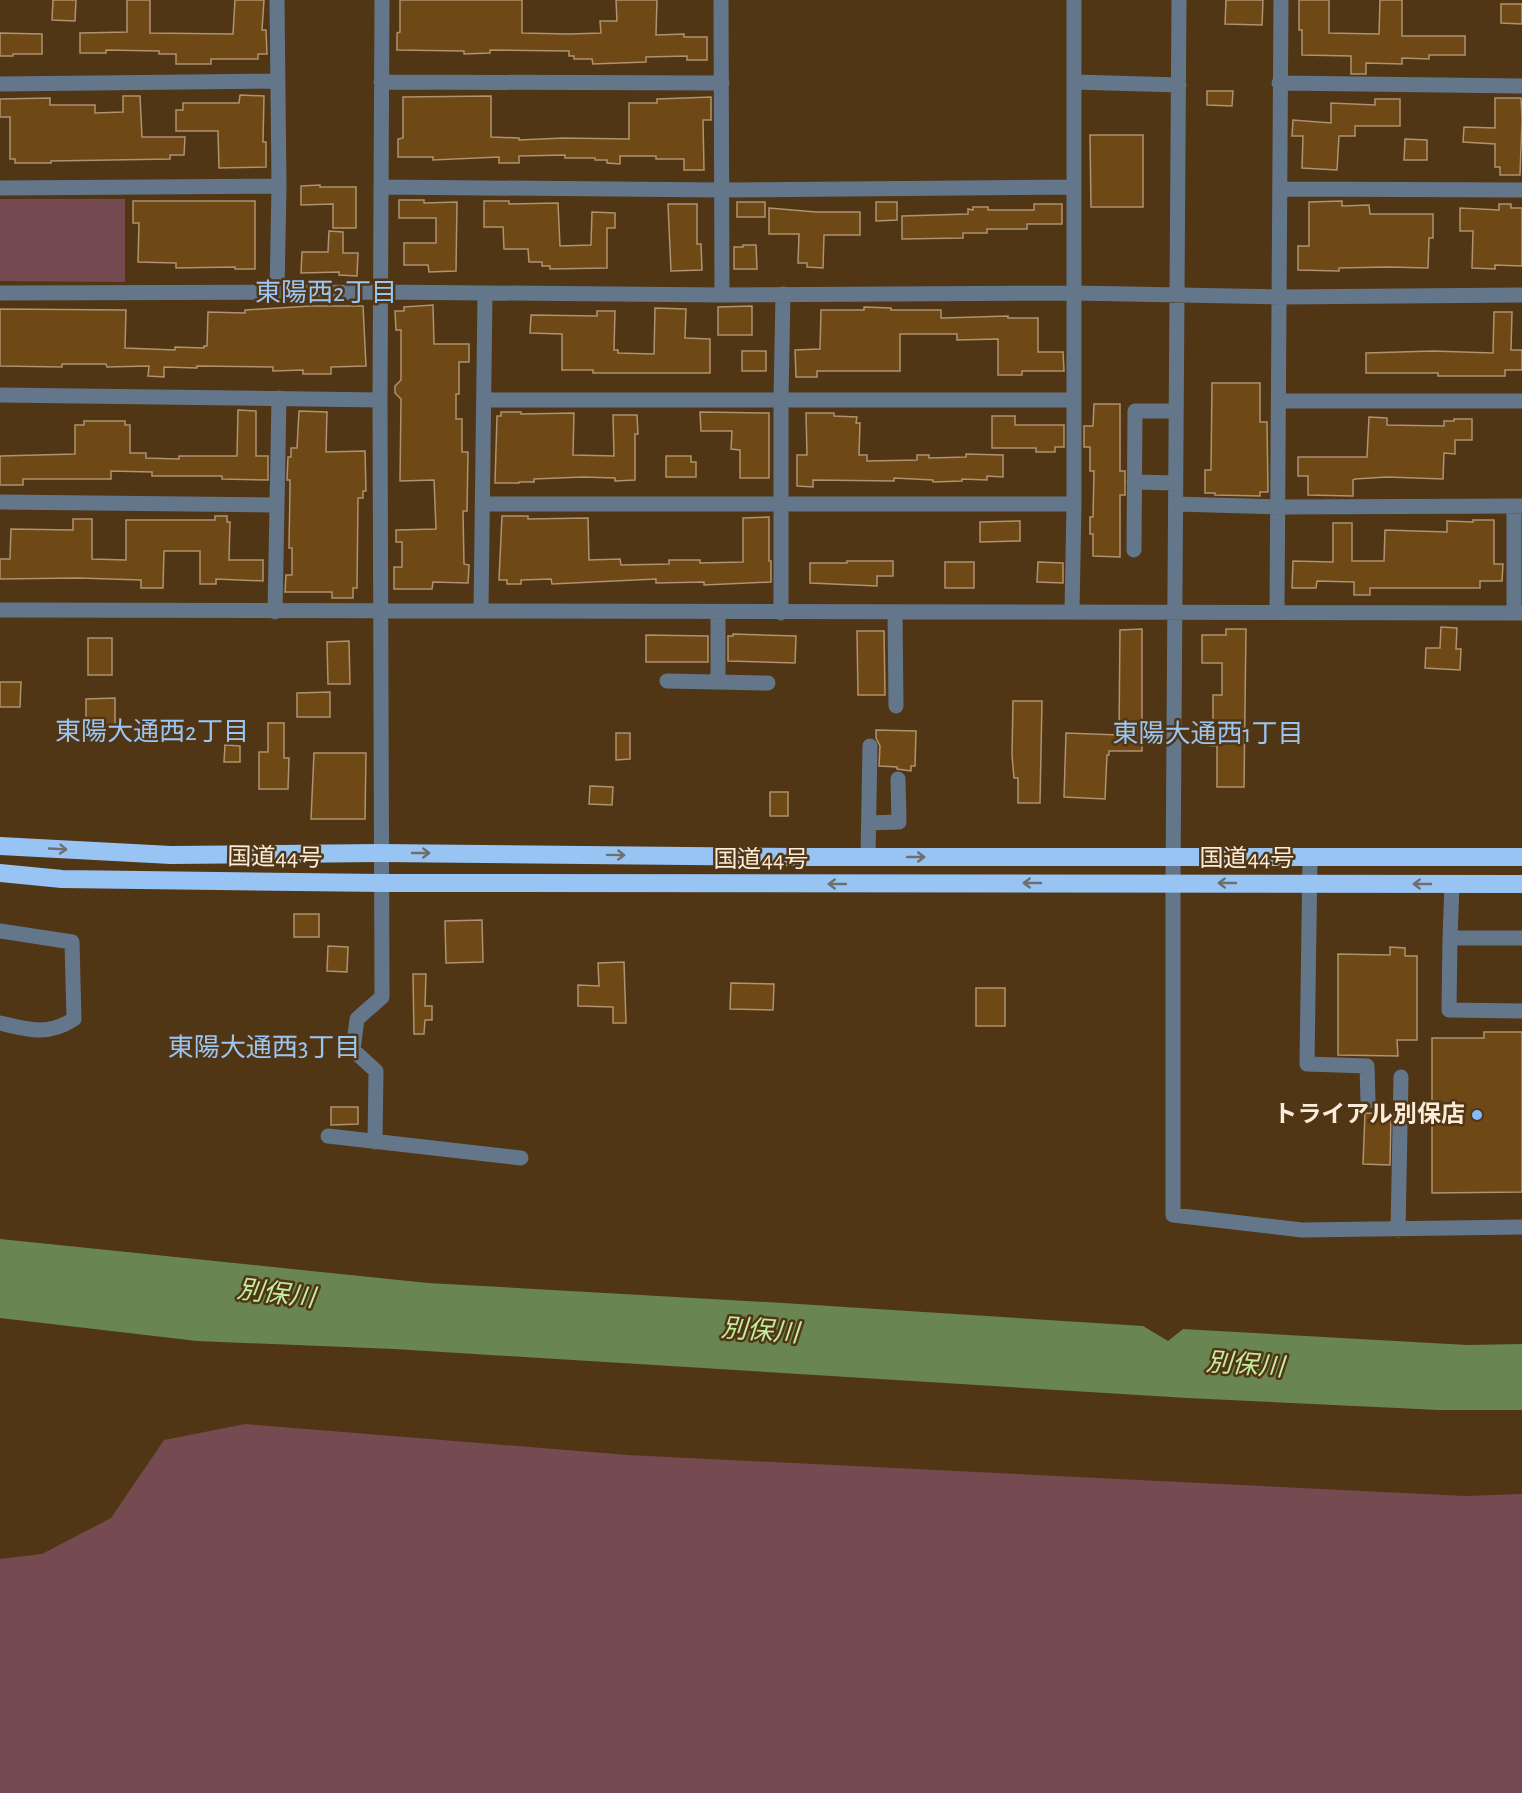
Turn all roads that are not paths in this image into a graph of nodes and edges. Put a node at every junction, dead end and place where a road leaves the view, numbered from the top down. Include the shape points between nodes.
1 (277, 0) edge
2 (382, 0) edge
3 (721, 0) edge
4 (1074, 0) edge
5 (1179, 0) edge
6 (1281, 0) edge
7 (276, 81) junction
8 (381, 82) junction
9 (722, 82) junction
10 (1075, 82) junction
11 (1279, 83) junction
12 (0, 84) edge
13 (1179, 85) junction
14 (1522, 86) edge
15 (279, 186) junction
16 (382, 187) junction
17 (1073, 187) junction
18 (0, 188) edge
19 (720, 189) junction
20 (1280, 189) junction
21 (1522, 190) edge
22 (0, 292) edge
23 (277, 292) junction
24 (381, 292) junction
25 (1074, 293) junction
26 (485, 294) junction
27 (783, 294) junction
28 (722, 295) junction
29 (1522, 295) edge
30 (1176, 296) junction
31 (1280, 297) junction
32 (0, 395) edge
33 (279, 398) junction
34 (781, 399) junction
35 (380, 400) junction
36 (485, 400) junction
37 (1073, 400) junction
38 (1280, 401) junction
39 (1522, 401) edge
40 (1176, 411) junction
41 (1134, 483) junction
42 (1176, 483) junction
43 (0, 502) edge
44 (782, 503) junction
45 (482, 504) junction
46 (1074, 504) junction
47 (1176, 504) junction
48 (276, 505) junction
49 (1518, 506) edge
50 (1278, 507) junction
51 (1134, 550) dead end
52 (0, 610) edge
53 (380, 611) junction
54 (481, 611) junction
55 (275, 612) junction
56 (718, 612) junction
57 (895, 612) junction
58 (1072, 612) junction
59 (1176, 612) junction
60 (1277, 612) junction
61 (781, 613) junction
62 (1518, 613) edge
63 (667, 681) dead end
64 (718, 682) junction
65 (768, 683) dead end
66 (896, 706) dead end
67 (870, 746) dead end
68 (898, 779) dead end
69 (868, 823) junction
70 (0, 846) edge
71 (380, 853) junction
72 (1174, 856) junction
73 (868, 857) junction
74 (1310, 857) junction
75 (1522, 857) edge
76 (0, 873) edge
77 (381, 883) junction
78 (1173, 883) junction
79 (1309, 883) junction
80 (1452, 884) junction
81 (1522, 884) edge
82 (0, 931) edge
83 (1450, 938) junction
84 (1522, 938) edge
85 (1522, 1011) edge
86 (0, 1023) edge
87 (1401, 1077) dead end
88 (1368, 1101) dead end
89 (328, 1136) dead end
90 (375, 1142) junction
91 (521, 1158) dead end
92 (1522, 1227) edge
93 (1398, 1230) junction

1 - 7 street
2 - 8 street
3 - 9 street
4 - 10 street
5 - 13 street
6 - 11 street
7 - 12 street
7 - 15 street
8 - 9 street
8 - 16 street
9 - 19 street
10 - 13 street
10 - 17 street
11 - 14 street
11 - 20 street
13 - 30 street
15 - 18 street
15 - 23 street
16 - 19 street
16 - 24 street
17 - 19 street
17 - 25 street
19 - 28 street
20 - 21 street
20 - 31 street
22 - 23 street
23 - 24 street
24 - 26 street
24 - 35 street
25 - 27 street
25 - 30 street
25 - 37 street
26 - 28 street
26 - 36 street
27 - 28 street
27 - 34 street
29 - 31 street
30 - 31 street
30 - 40 street
31 - 38 street
32 - 33 street
33 - 35 street
33 - 48 street
34 - 36 street
34 - 37 street
34 - 44 street
35 - 53 street
36 - 45 street
37 - 46 street
38 - 39 street
38 - 50 street
40 - 41 street via 1135,411
40 - 42 street
41 - 42 street
41 - 51 street
42 - 47 street
43 - 48 street
44 - 45 street
44 - 46 street
44 - 61 street
45 - 54 street
46 - 58 street
47 - 50 street
47 - 59 street
48 - 55 street
49 - 50 street
49 - 62 street
50 - 60 street
52 - 55 street
53 - 54 street
53 - 55 street
53 - 71 street
54 - 56 street
56 - 61 street
56 - 64 street
57 - 58 street
57 - 61 street
57 - 66 street
58 - 59 street
59 - 60 street
59 - 72 street
60 - 62 street
63 - 64 street
64 - 65 street
67 - 69 street
68 - 69 street via 899,822
69 - 73 street
70 -> 71 highway, 国道44号 via 171,855
71 -> 73 highway, 国道44号
71 - 77 street
73 -> 72 highway, 国道44号
72 - 74 highway, 国道44号
72 - 78 street
74 - 75 highway, 国道44号
74 - 79 street
76 - 77 highway, 国道44号 via 62,879
78 -> 77 highway, 国道44号
77 - 90 street via 382,997 357,1019 353,1050 376,1071
79 -> 78 highway, 国道44号
78 - 93 street via 1173,1215 1302,1230
80 -> 79 highway, 国道44号
79 - 88 street via 1307,1064 1367,1066
80 - 81 highway, 国道44号
80 - 83 street
82 - 86 street via 72,942 74,1019 59,1029 29,1030
83 - 84 street
83 - 85 street via 1449,1010
87 - 93 street
89 - 90 street
90 - 91 street
92 - 93 street

